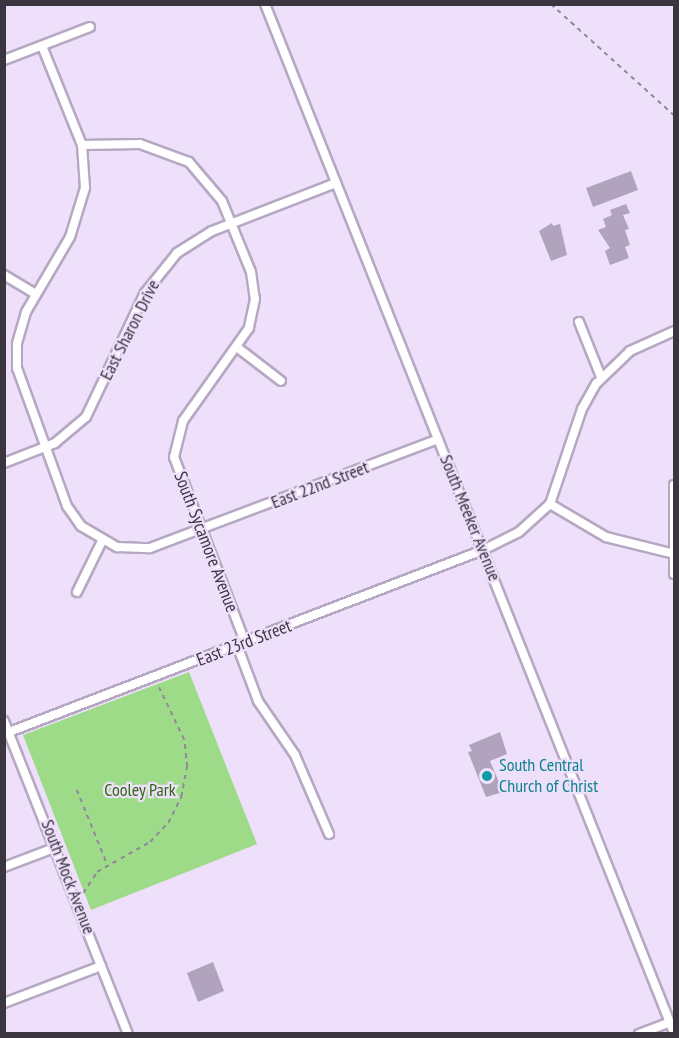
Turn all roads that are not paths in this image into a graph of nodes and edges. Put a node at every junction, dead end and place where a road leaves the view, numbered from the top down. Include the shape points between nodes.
1 (265, 4) edge
2 (90, 27) dead end
3 (42, 46) junction
4 (4, 60) edge
5 (82, 145) junction
6 (336, 183) junction
7 (232, 223) junction
8 (4, 275) edge
9 (34, 293) junction
10 (579, 322) dead end
11 (675, 331) edge
12 (238, 348) junction
13 (601, 377) junction
14 (281, 381) dead end
15 (438, 439) junction
16 (44, 447) junction
17 (4, 463) edge
18 (675, 485) edge
19 (550, 504) junction
20 (201, 531) junction
21 (102, 541) junction
22 (483, 550) junction
23 (674, 554) edge
24 (675, 574) edge
25 (77, 592) dead end
26 (241, 644) junction
27 (4, 721) edge
28 (7, 733) edge
29 (329, 834) dead end
30 (57, 847) junction
31 (4, 867) edge
32 (101, 966) junction
33 (4, 1003) edge
34 (670, 1022) junction
35 (675, 1033) edge
36 (128, 1034) edge
37 (639, 1034) edge

1 - 6 street, South Meeker Avenue
2 - 3 street
3 - 4 street
3 - 5 street
5 - 7 street, South Sycamore Avenue via 140,144 189,162 213,186
5 - 9 street via 85,188 77,221
6 - 7 street, East Sharon Drive
6 - 15 street, South Meeker Avenue
7 - 12 street, South Sycamore Avenue via 255,291 252,321
7 - 16 street, East Sharon Drive via 186,246 159,272 86,417 63,438
8 - 9 street
9 - 16 street via 21,327 17,368
10 - 13 street
11 - 13 street via 630,351
12 - 14 street
12 - 20 street, South Sycamore Avenue via 183,421 175,447 177,469
13 - 19 street via 582,409
15 - 20 street, East 22nd Street
15 - 22 street, South Meeker Avenue
16 - 17 street, East Sharon Drive
16 - 21 street via 67,507 81,526
18 - 23 street
19 - 22 street, East 23rd Street via 519,532
19 - 23 street via 606,537
20 - 21 street, East 22nd Street via 150,548 125,549
20 - 26 street, South Sycamore Avenue
21 - 25 street
22 - 26 street, East 23rd Street
22 - 34 street, South Meeker Avenue
23 - 24 street
26 - 28 street, East 23rd Street
26 - 29 street, South Sycamore Avenue via 258,701 296,755
27 - 28 street, South Mock Avenue
28 - 30 street, South Mock Avenue
30 - 31 street
30 - 32 street, South Mock Avenue
32 - 33 street
32 - 36 street, South Mock Avenue
34 - 35 street, South Meeker Avenue
34 - 37 street

